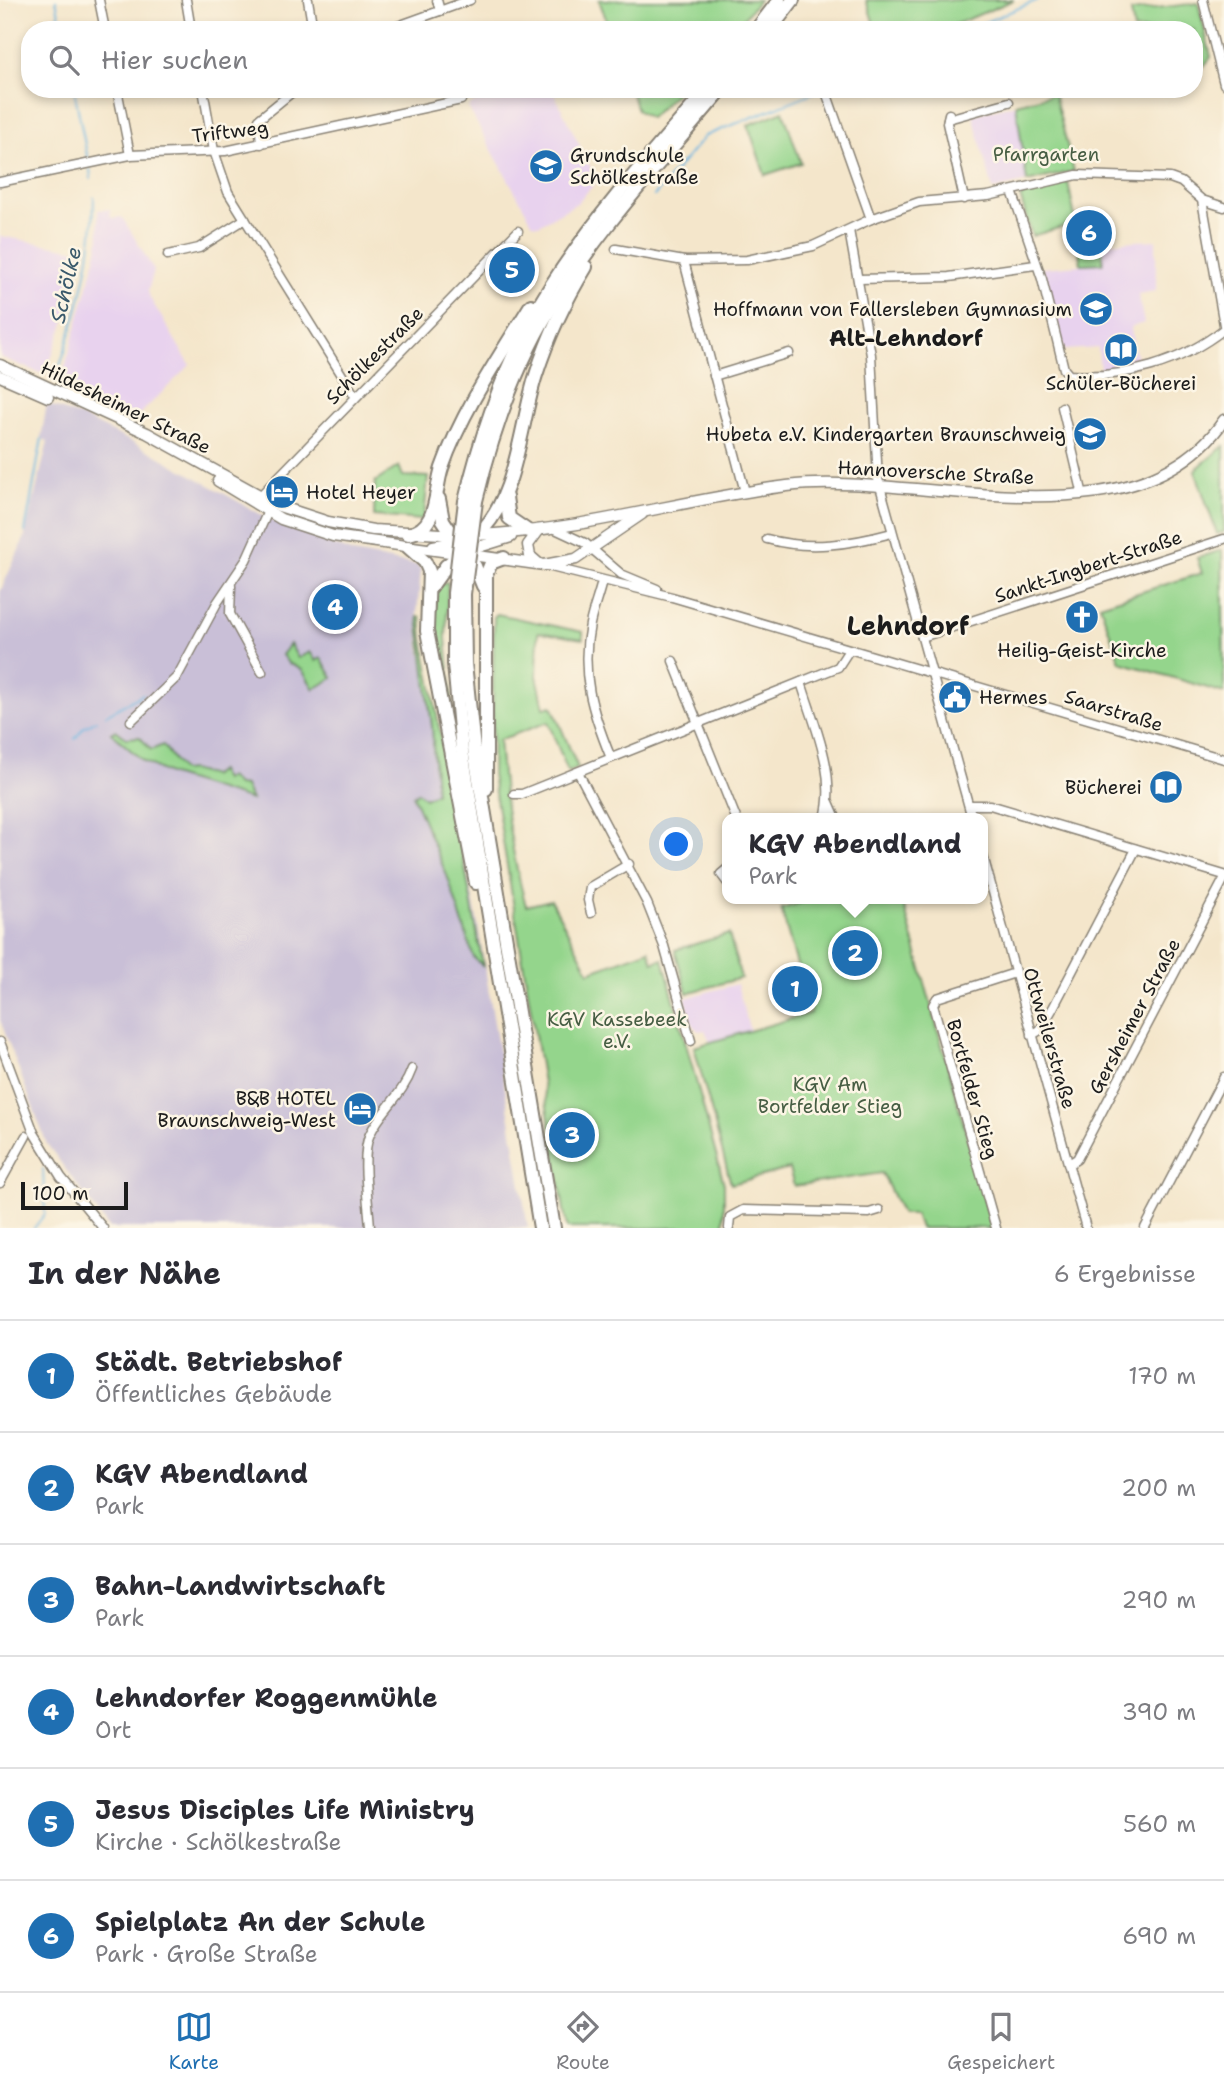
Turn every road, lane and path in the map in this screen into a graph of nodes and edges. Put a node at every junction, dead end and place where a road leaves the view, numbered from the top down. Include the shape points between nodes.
1 (99, 0) edge
2 (186, 0) edge
3 (307, 0) edge
4 (437, 0) edge
5 (470, 0) edge
6 (779, 0) edge
7 (793, 0) edge
8 (1203, 0) edge
9 (440, 10) junction
10 (103, 21) edge
11 (190, 21) edge
12 (311, 21) edge
13 (411, 21) edge
14 (763, 21) edge
15 (777, 21) edge
16 (1224, 84) edge
17 (119, 98) edge
18 (205, 98) edge
19 (285, 98) edge
20 (700, 98) edge
21 (714, 98) edge
22 (828, 98) edge
23 (461, 100) dead end
24 (1009, 102) dead end
25 (261, 144) junction
26 (214, 151) junction
27 (130, 155) junction
28 (0, 181) edge
29 (1013, 191) junction
30 (964, 199) junction
31 (1202, 200) junction
32 (1224, 207) edge
33 (619, 210) junction
34 (244, 219) junction
35 (871, 219) junction
36 (849, 230) junction
37 (518, 231) dead end
38 (615, 249) dead end
39 (168, 255) dead end
40 (684, 261) junction
41 (1035, 265) junction
42 (859, 279) junction
43 (551, 286) junction
44 (1223, 306) edge
45 (1224, 327) edge
46 (789, 353) dead end
47 (0, 365) edge
48 (0, 376) edge
49 (714, 376) junction
50 (355, 396) junction
51 (1062, 407) dead end
52 (1224, 420) edge
53 (439, 478) junction
54 (880, 486) junction
55 (507, 488) junction
56 (1082, 491) junction
57 (745, 492) junction
58 (257, 500) junction
59 (471, 501) junction
60 (666, 506) junction
61 (270, 508) junction
62 (552, 528) junction
63 (530, 531) junction
64 (892, 533) junction
65 (412, 534) junction
66 (767, 539) dead end
67 (1224, 539) edge
68 (462, 543) junction
69 (408, 547) junction
70 (591, 549) junction
71 (500, 558) junction
72 (542, 565) junction
73 (601, 581) junction
74 (638, 582) junction
75 (231, 583) junction
76 (623, 586) junction
77 (459, 593) junction
78 (428, 594) junction
79 (672, 597) junction
80 (487, 600) junction
81 (922, 637) junction
82 (849, 650) junction
83 (673, 661) dead end
84 (262, 672) dead end
85 (932, 673) junction
86 (802, 682) junction
87 (131, 721) dead end
88 (698, 723) junction
89 (611, 758) junction
90 (1224, 759) edge
91 (578, 772) junction
92 (514, 793) dead end
93 (829, 802) junction
94 (969, 805) junction
95 (734, 813) edge
96 (826, 813) edge
97 (834, 813) edge
98 (971, 813) edge
99 (485, 822) junction
100 (1136, 849) junction
101 (628, 864) junction
102 (988, 874) edge
103 (1224, 877) edge
104 (591, 913) dead end
105 (1015, 973) junction
106 (499, 978) junction
107 (1032, 1035) junction
108 (691, 1041) dead end
109 (0, 1042) edge
110 (412, 1069) dead end
111 (1224, 1077) edge
112 (26, 1136) dead end
113 (1069, 1164) junction
114 (0, 1184) edge
115 (879, 1210) dead end
116 (103, 1228) edge
117 (370, 1228) edge
118 (538, 1228) edge
119 (554, 1228) edge
120 (729, 1228) edge
121 (996, 1228) edge
122 (1086, 1228) edge
123 (1145, 1228) edge

1 - 10 street
2 - 11 street
3 - 12 street
4 - 9 street
5 - 9 street
6 - 14 highway
7 - 15 highway
8 - 16 street
9 - 13 street
17 - 27 street
18 - 26 street
19 - 25 street via 259,119
20 - 43 highway via 605,211
21 - 33 highway
22 - 35 street
23 - 25 street, Triftweg
24 - 30 street via 948,116
25 - 26 street, Triftweg
26 - 27 street, Triftweg
26 - 34 street via 228,192
27 - 28 street, Triftweg
29 - 30 street
29 - 31 street via 1077,175 1157,177 1181,182
29 - 41 street
30 - 35 street via 919,202
31 - 32 street
31 - 44 street
33 - 55 highway via 617,222 568,299 545,349
33 - 59 highway via 564,287 531,344
34 - 39 street via 199,248
34 - 50 street
35 - 36 street
36 - 40 street via 770,257
36 - 42 street
37 - 50 street, Schölkestraße
38 - 40 street
40 - 49 street
41 - 42 street via 949,277
41 - 45 street via 1066,373 1105,374 1162,364 1191,354
42 - 54 street via 871,355
43 - 53 highway via 535,299 507,344 448,452
43 - 59 highway via 494,401
44 - 45 street
46 - 49 street
47 - 58 main road, Hildesheimer Straße via 147,433
48 - 58 main road, Hildesheimer Straße via 159,446
49 - 57 street
50 - 58 street, Schölkestraße
51 - 56 street
52 - 56 main road, Hannoversche Straße via 1192,455 1165,472 1134,483
53 - 65 highway via 431,519
53 - 68 highway via 441,513
54 - 56 main road, Hannoversche Straße via 990,496
54 - 57 main road, Hannoversche Straße via 813,484
54 - 64 street
55 - 63 highway via 509,518
55 - 68 highway via 496,514
57 - 60 main road, Hannoversche Straße
58 - 61 main road, Hildesheimer Straße
59 - 77 highway, bridge
60 - 62 main road, Hannoversche Straße
60 - 70 main road, Hannoversche Straße via 636,516
61 - 65 main road, Hannoversche Straße via 337,524
61 - 69 main road, Hannoversche Straße via 291,524 333,536
61 - 75 street
62 - 63 main road, Hannoversche Straße
62 - 70 street, Saarstraße
63 - 68 main road, Hannoversche Straße
63 - 72 main road via 531,558
64 - 66 street via 838,545 788,545
64 - 81 street
65 - 68 main road, Hannoversche Straße
67 - 81 street, Sankt-Ingbert-Straße
68 - 69 main road
68 - 69 main road, Hannoversche Straße
68 - 71 main road, Hannoversche Straße
68 - 78 highway
68 - 80 highway
69 - 78 highway via 428,565
70 - 72 main road, Hannoversche Straße via 568,562
70 - 74 street, Saarstraße via 613,569
71 - 72 main road, Hannoversche Straße
71 - 80 highway via 487,568
72 - 73 street, Saarstraße
73 - 76 street, Saarstraße
73 - 89 street via 585,671
74 - 76 street, Saarstraße
74 - 79 street, Saarstraße
75 - 84 street via 230,614
75 - 87 street via 172,685
76 - 79 street, Saarstraße
77 - 99 highway
77 - 106 highway via 453,638 457,709
78 - 106 highway via 427,631 445,730
79 - 82 street, Saarstraße
80 - 99 highway
81 - 85 street
82 - 85 street, Saarstraße
82 - 86 street via 838,667
83 - 88 street
85 - 90 street, Saarstraße
85 - 94 street
86 - 88 street
86 - 93 street via 826,769
88 - 89 street
88 - 95 street
89 - 91 street
91 - 92 street
91 - 101 street
93 - 96 street
93 - 97 street
94 - 98 street
94 - 100 street via 990,805
99 - 119 highway
100 - 103 street
100 - 107 street via 1041,1030
101 - 104 street via 590,887
101 - 108 street via 659,932
102 - 105 street, Ottweilerstraße
103 - 113 street, Gersheimer Straße via 1077,1159
105 - 107 street, Ottweilerstraße
105 - 121 street, Bortfelder Stieg via 937,998 933,1005
106 - 118 highway
107 - 113 street, Ottweilerstraße
109 - 116 street via 34,1133 61,1177
110 - 117 street via 406,1086 367,1142
111 - 123 street
112 - 114 street
113 - 122 street, Ottweilerstraße
115 - 120 street via 743,1210 732,1214

